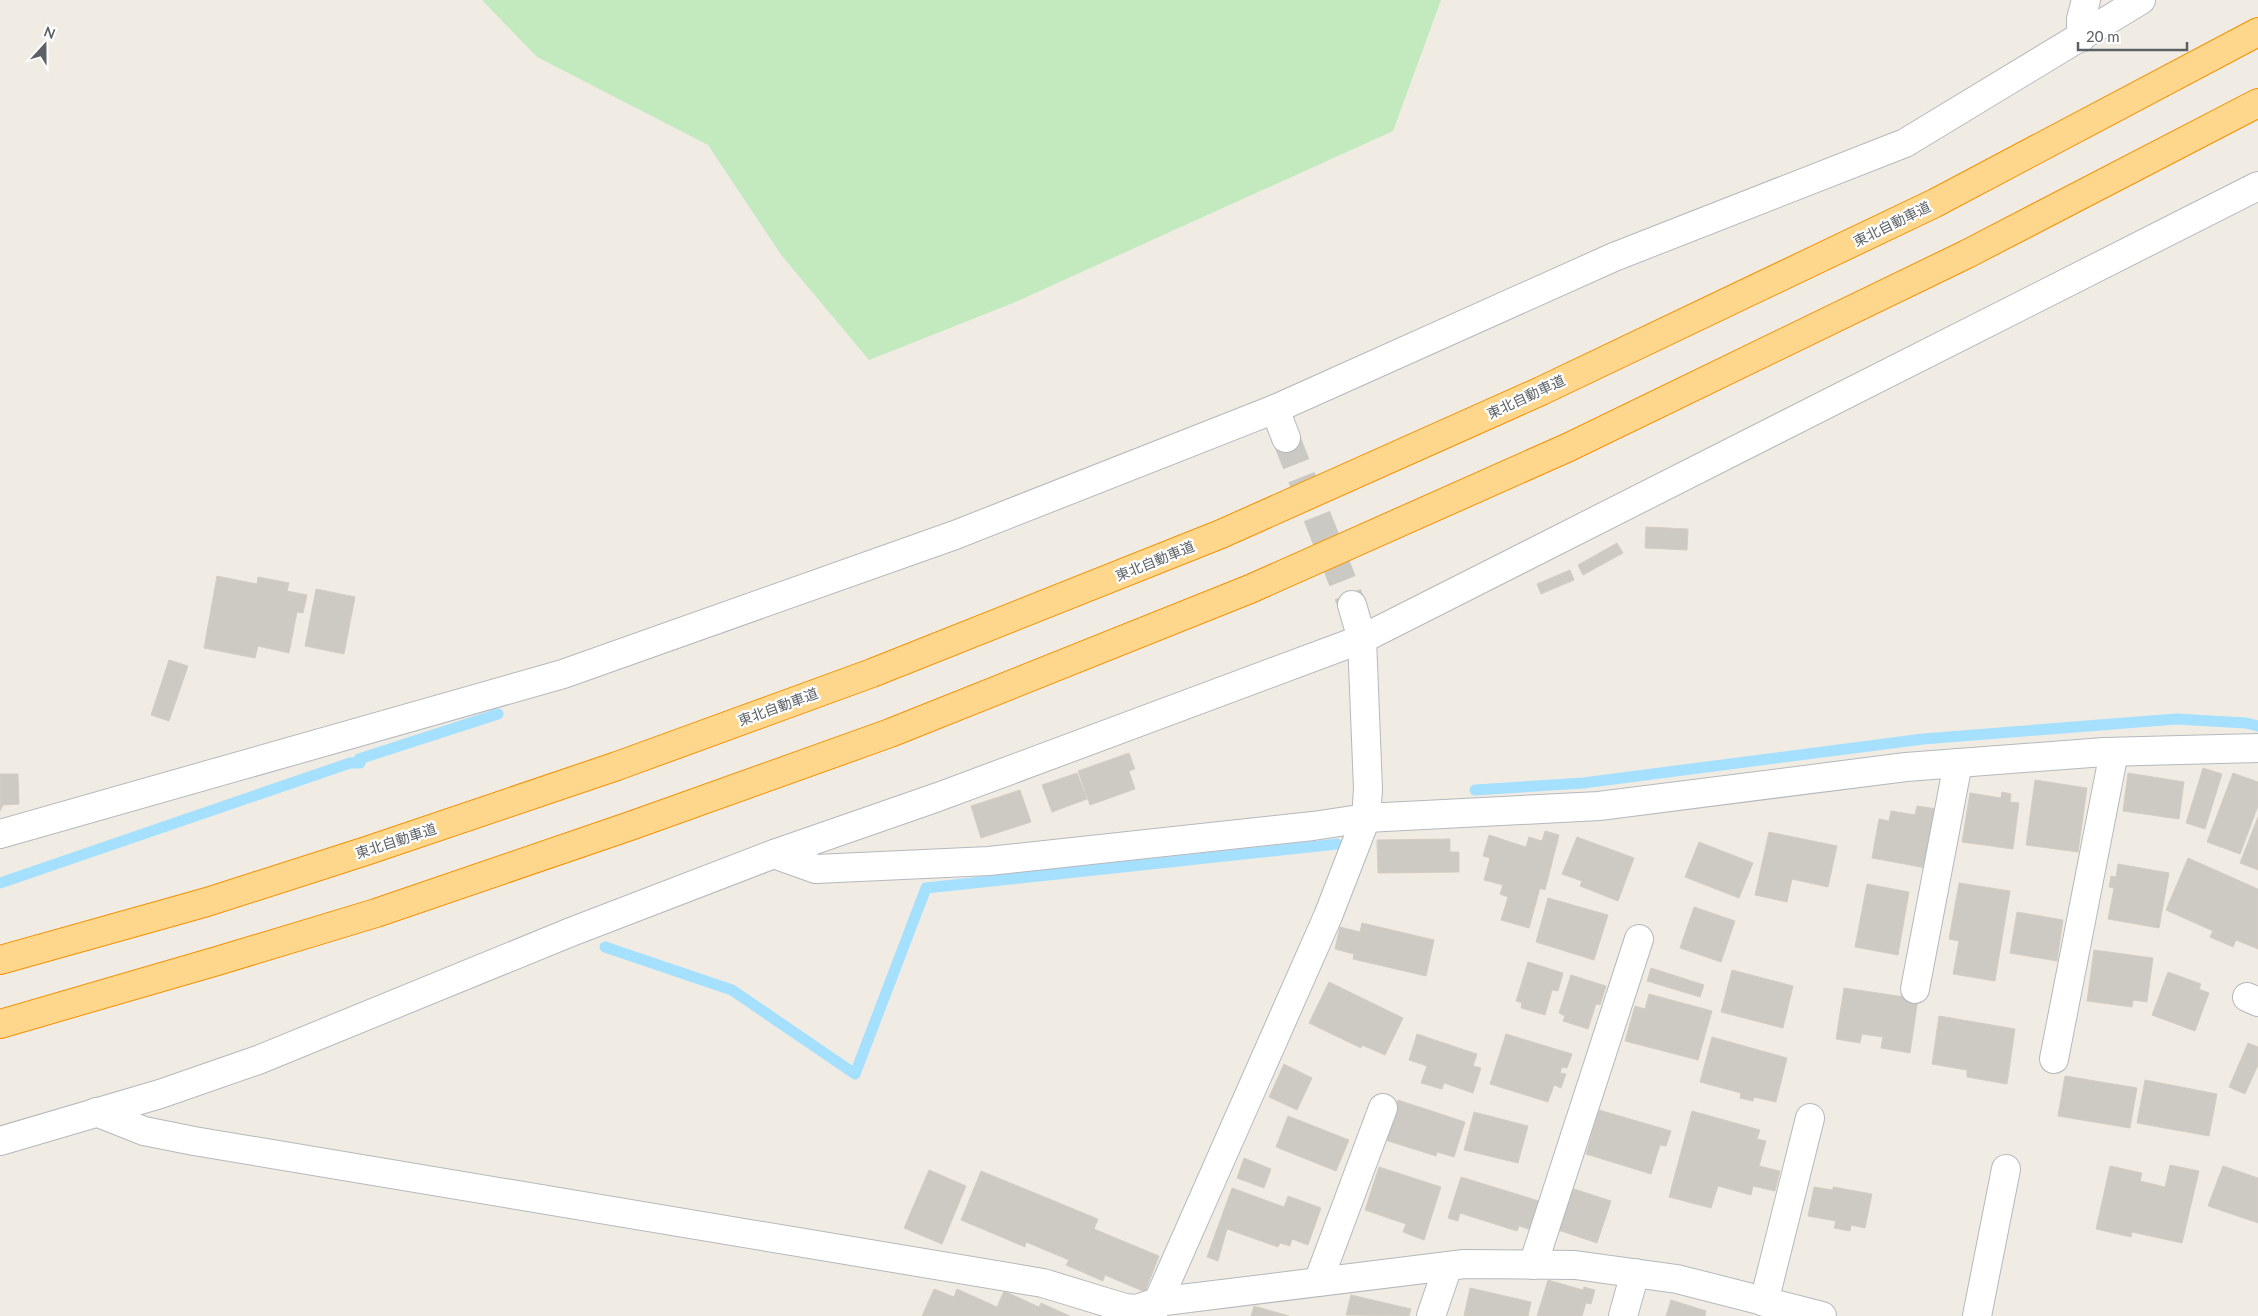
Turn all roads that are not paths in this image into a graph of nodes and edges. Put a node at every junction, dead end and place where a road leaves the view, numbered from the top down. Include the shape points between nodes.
1 (2086, 0) edge
2 (2141, 0) edge
3 (2258, 32) edge
4 (2081, 38) junction
5 (2258, 102) edge
6 (2258, 186) edge
7 (1276, 409) junction
8 (1286, 438) tunnel mouth
9 (1352, 605) tunnel mouth
10 (1362, 639) junction
11 (2258, 748) edge
12 (2114, 752) junction
13 (1958, 763) junction
14 (1366, 818) junction
15 (0, 834) edge
16 (774, 854) junction
17 (1639, 939) dead end
18 (0, 960) edge
19 (1916, 989) dead end
20 (0, 1024) edge
21 (2054, 1059) dead end
22 (1383, 1108) dead end
23 (96, 1112) junction
24 (1810, 1118) dead end
25 (0, 1140) edge
26 (2006, 1169) dead end
27 (1533, 1265) junction
28 (1448, 1266) junction
29 (1635, 1274) junction
30 (1318, 1282) junction
31 (1764, 1302) junction
32 (1154, 1309) edge
33 (1812, 1315) edge
34 (1431, 1316) edge
35 (1622, 1316) edge
36 (1977, 1316) edge

1 - 4 street
2 - 4 street
3 - 18 highway, 東北自動車道 via 1935,203 1541,391 1221,534 872,673 617,766 207,902
4 - 7 street via 1905,143 1614,257
5 - 20 highway via 1967,254 1569,448 1250,589 890,733 633,825 376,913
6 - 10 street
7 - 8 street
7 - 15 street via 955,535 563,674
9 - 10 street
10 - 14 street via 1368,789
10 - 16 street
11 - 12 street
12 - 13 street
12 - 21 street
13 - 14 street via 1599,806
13 - 19 street
14 - 16 street via 989,861 816,869
14 - 32 street via 1324,924
16 - 23 street via 571,932 258,1060
17 - 27 street
22 - 30 street
23 - 25 street
23 - 32 street via 144,1131 194,1141 1034,1281 1125,1308
24 - 31 street
26 - 36 street
27 - 28 street
27 - 29 street via 1575,1265
28 - 30 street
28 - 34 street
29 - 31 street via 1677,1279
29 - 35 street
30 - 32 street
31 - 33 street

